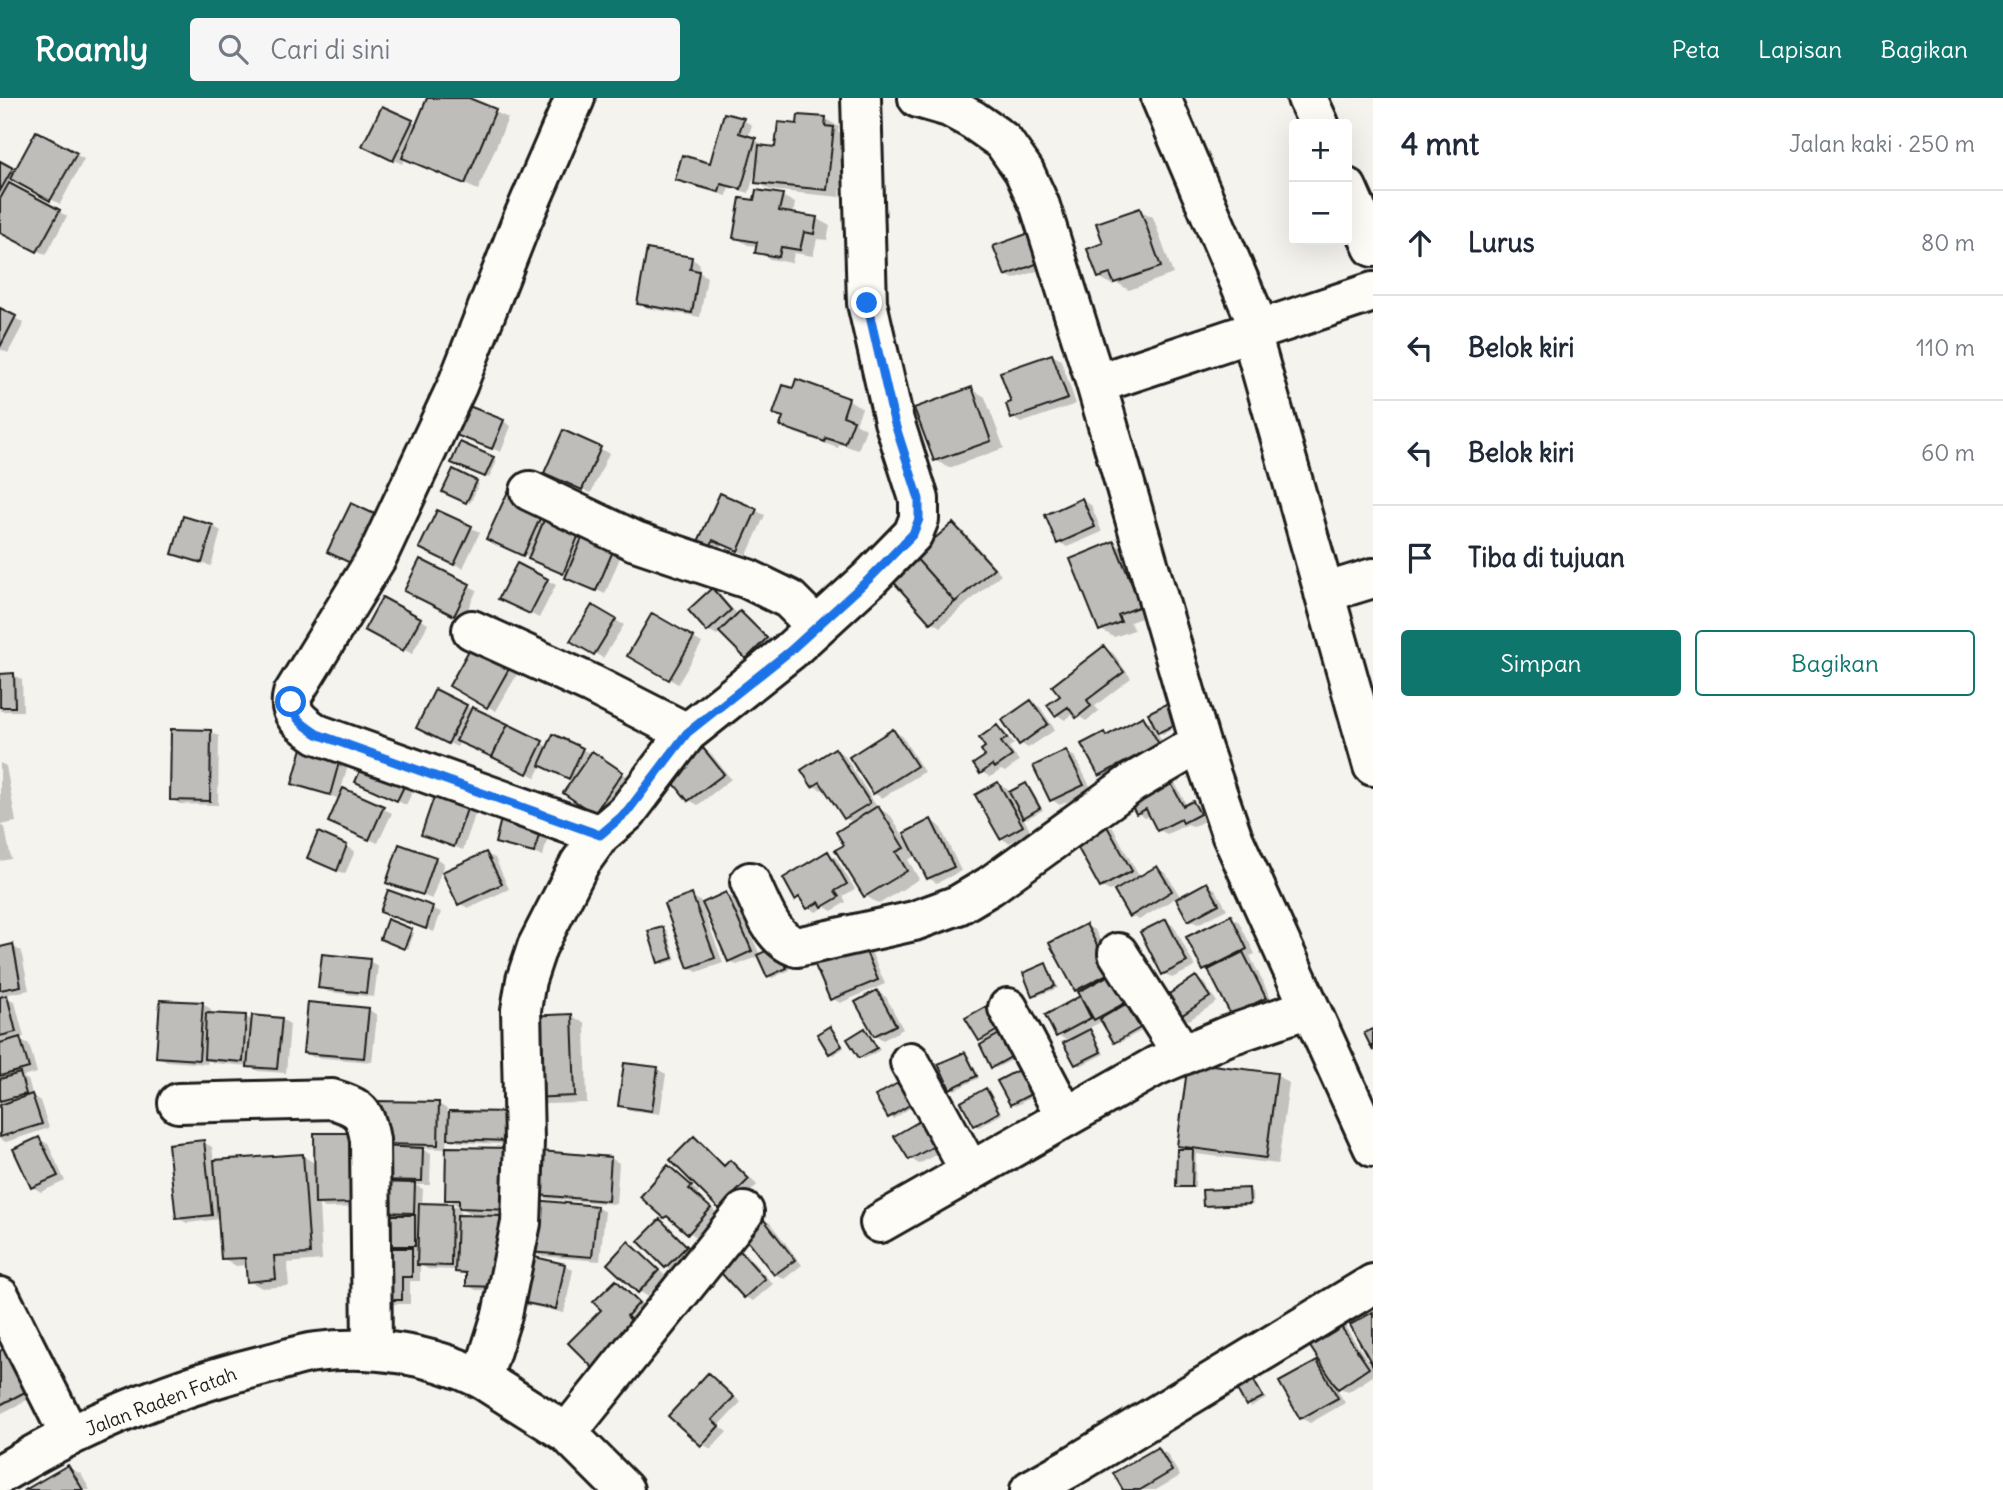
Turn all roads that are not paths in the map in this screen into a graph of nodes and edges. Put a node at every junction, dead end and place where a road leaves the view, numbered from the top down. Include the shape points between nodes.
1 (575, 98) edge
2 (861, 98) edge
3 (918, 98) edge
4 (1161, 98) edge
5 (1307, 98) edge
6 (1317, 119) edge
7 (1352, 199) edge
8 (1373, 247) edge
9 (1373, 292) edge
10 (1256, 331) junction
11 (1096, 384) junction
12 (530, 491) dead end
13 (1373, 578) edge
14 (1324, 593) junction
15 (816, 626) junction
16 (472, 630) dead end
17 (687, 733) junction
18 (1200, 743) junction
19 (1373, 766) edge
20 (600, 835) junction
21 (750, 882) dead end
22 (1118, 953) dead end
23 (1008, 1008) dead end
24 (1309, 1008) junction
25 (1183, 1055) junction
26 (910, 1062) dead end
27 (178, 1103) dead end
28 (1065, 1116) junction
29 (1373, 1147) edge
30 (970, 1171) junction
31 (744, 1212) dead end
32 (880, 1223) dead end
33 (1373, 1284) edge
34 (0, 1297) edge
35 (372, 1350) junction
36 (482, 1378) junction
37 (567, 1433) junction
38 (70, 1436) junction
39 (0, 1474) edge
40 (624, 1490) edge
41 (1030, 1490) edge

1 - 20 main road via 457,386 377,557 291,702 299,721 317,734
2 - 15 main road via 867,303 894,421 919,499 919,519 913,534 897,551
3 - 11 main road via 973,120 1003,141 1024,171 1040,206
4 - 10 main road
5 - 6 main road
7 - 8 main road
9 - 10 main road
10 - 11 main road
10 - 14 main road
11 - 18 main road
12 - 15 main road via 635,541 748,579 789,599
13 - 14 main road
14 - 19 main road
15 - 17 main road
16 - 17 main road
17 - 20 main road via 627,812
18 - 21 main road via 1132,783 977,895 915,921 797,947 779,937
18 - 24 main road via 1232,836
20 - 36 main road via 580,863 543,935 526,980 521,1010 521,1223 502,1315
22 - 25 main road
23 - 28 main road
24 - 25 main road
24 - 29 main road
25 - 28 main road
26 - 30 main road
27 - 35 main road via 332,1099 361,1111 370,1140
28 - 30 main road
30 - 32 main road
31 - 37 main road
33 - 41 main road
34 - 38 main road
35 - 36 main road, Jalan Raden Fatah via 412,1355
35 - 38 main road, Jalan Raden Fatah via 315,1352 227,1374
36 - 37 main road, Jalan Raden Fatah
37 - 40 main road, Jalan Raden Fatah
38 - 39 main road, Jalan Raden Fatah

